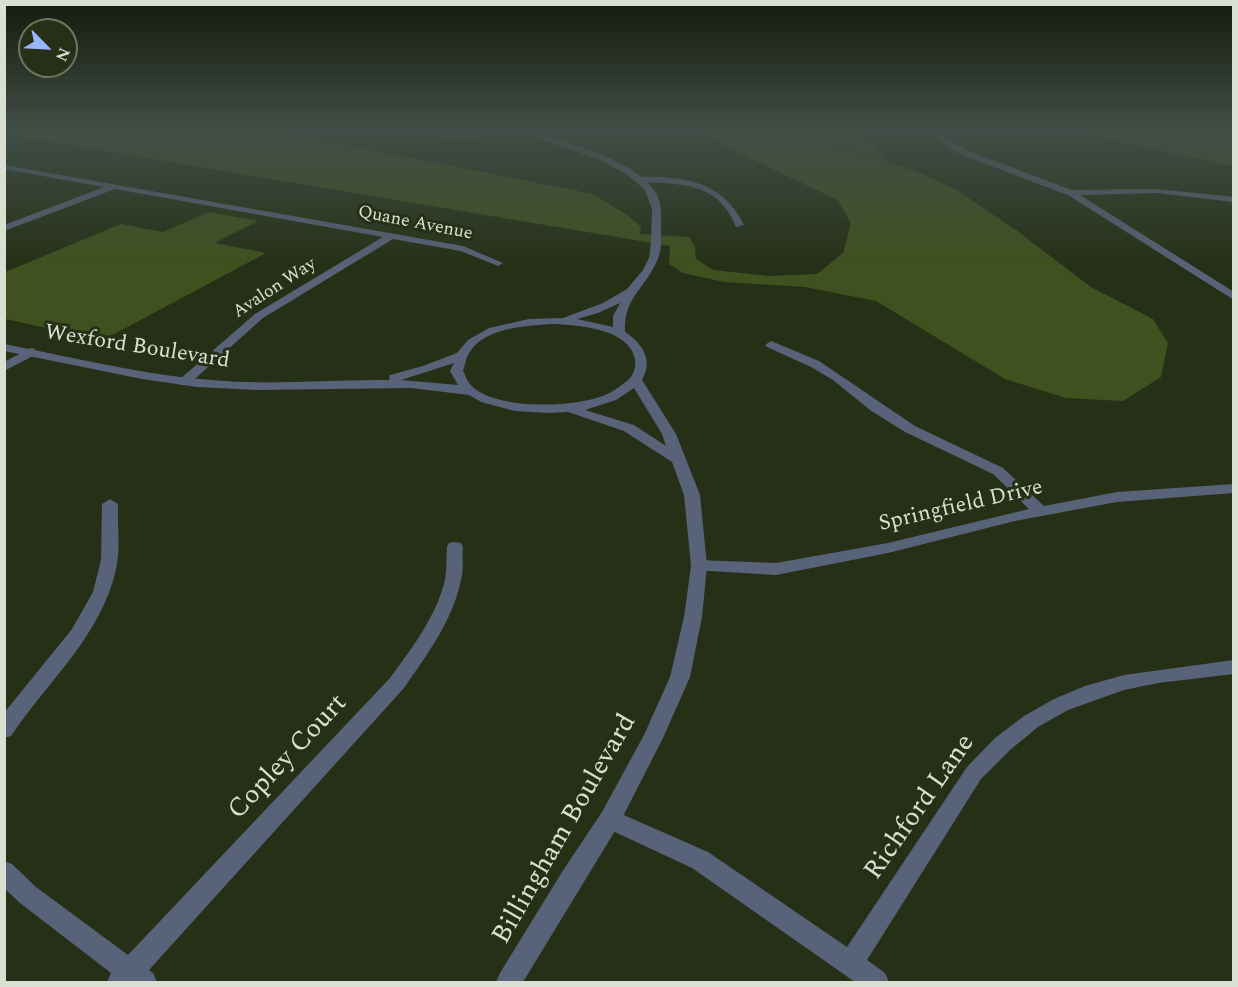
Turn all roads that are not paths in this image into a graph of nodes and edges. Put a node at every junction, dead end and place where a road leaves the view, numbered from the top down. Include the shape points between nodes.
1 (51, 176) edge
2 (634, 176) edge
3 (1031, 176) edge
4 (637, 178) junction
5 (113, 187) junction
6 (1071, 193) junction
7 (1233, 200) edge
8 (739, 225) dead end
9 (4, 228) edge
10 (392, 236) junction
11 (498, 263) dead end
12 (631, 290) junction
13 (1233, 297) edge
14 (552, 321) junction
15 (620, 335) junction
16 (771, 345) dead end
17 (4, 347) edge
18 (31, 352) junction
19 (459, 356) junction
20 (4, 367) edge
21 (636, 380) junction
22 (184, 382) junction
23 (370, 384) junction
24 (471, 391) junction
25 (573, 410) junction
26 (678, 459) junction
27 (1233, 488) edge
28 (110, 504) dead end
29 (1040, 511) junction
30 (455, 547) dead end
31 (699, 566) junction
32 (1233, 667) edge
33 (4, 730) edge
34 (610, 819) junction
35 (4, 872) edge
36 (850, 964) junction
37 (131, 979) edge
38 (509, 982) edge
39 (876, 982) edge

1 - 5 street, Quane Avenue
2 - 4 street
3 - 6 street
4 - 8 street via 699,184 730,207
4 - 12 street via 657,206 656,239 648,269
5 - 9 street
5 - 10 street, Quane Avenue
6 - 7 street via 1157,191
6 - 13 street
10 - 11 street, Quane Avenue via 463,249
10 - 22 street, Avalon Way via 259,316
12 - 14 street via 594,310
12 - 15 street via 619,316
14 - 15 street via 591,325
14 - 19 street, Wexford Boulevard via 501,328 475,340
15 - 21 street via 631,343 642,362
16 - 29 street via 837,377 910,429 998,471
17 - 18 street, Wexford Boulevard
18 - 20 street
18 - 22 street, Wexford Boulevard
19 - 23 street, Wexford Boulevard
19 - 24 street via 458,374
21 - 25 street via 617,395
21 - 26 street, Billingham Boulevard via 669,434
22 - 23 street, Wexford Boulevard via 275,387
23 - 24 street, Wexford Boulevard via 429,385
24 - 25 street, Wexford Boulevard via 515,408
25 - 26 street via 629,428
26 - 31 street, Billingham Boulevard via 692,495
27 - 29 street, Springfield Drive via 1117,497
28 - 33 street via 108,567 101,594 74,641
29 - 31 street, Springfield Drive via 888,548 776,569
30 - 37 street, Copley Court via 453,579 442,611 398,683
31 - 34 street, Billingham Boulevard via 680,677
32 - 36 street, Richford Lane via 1114,683 1031,720 997,747 974,773
34 - 36 street via 700,860
34 - 38 street, Billingham Boulevard
35 - 37 street
36 - 39 street

